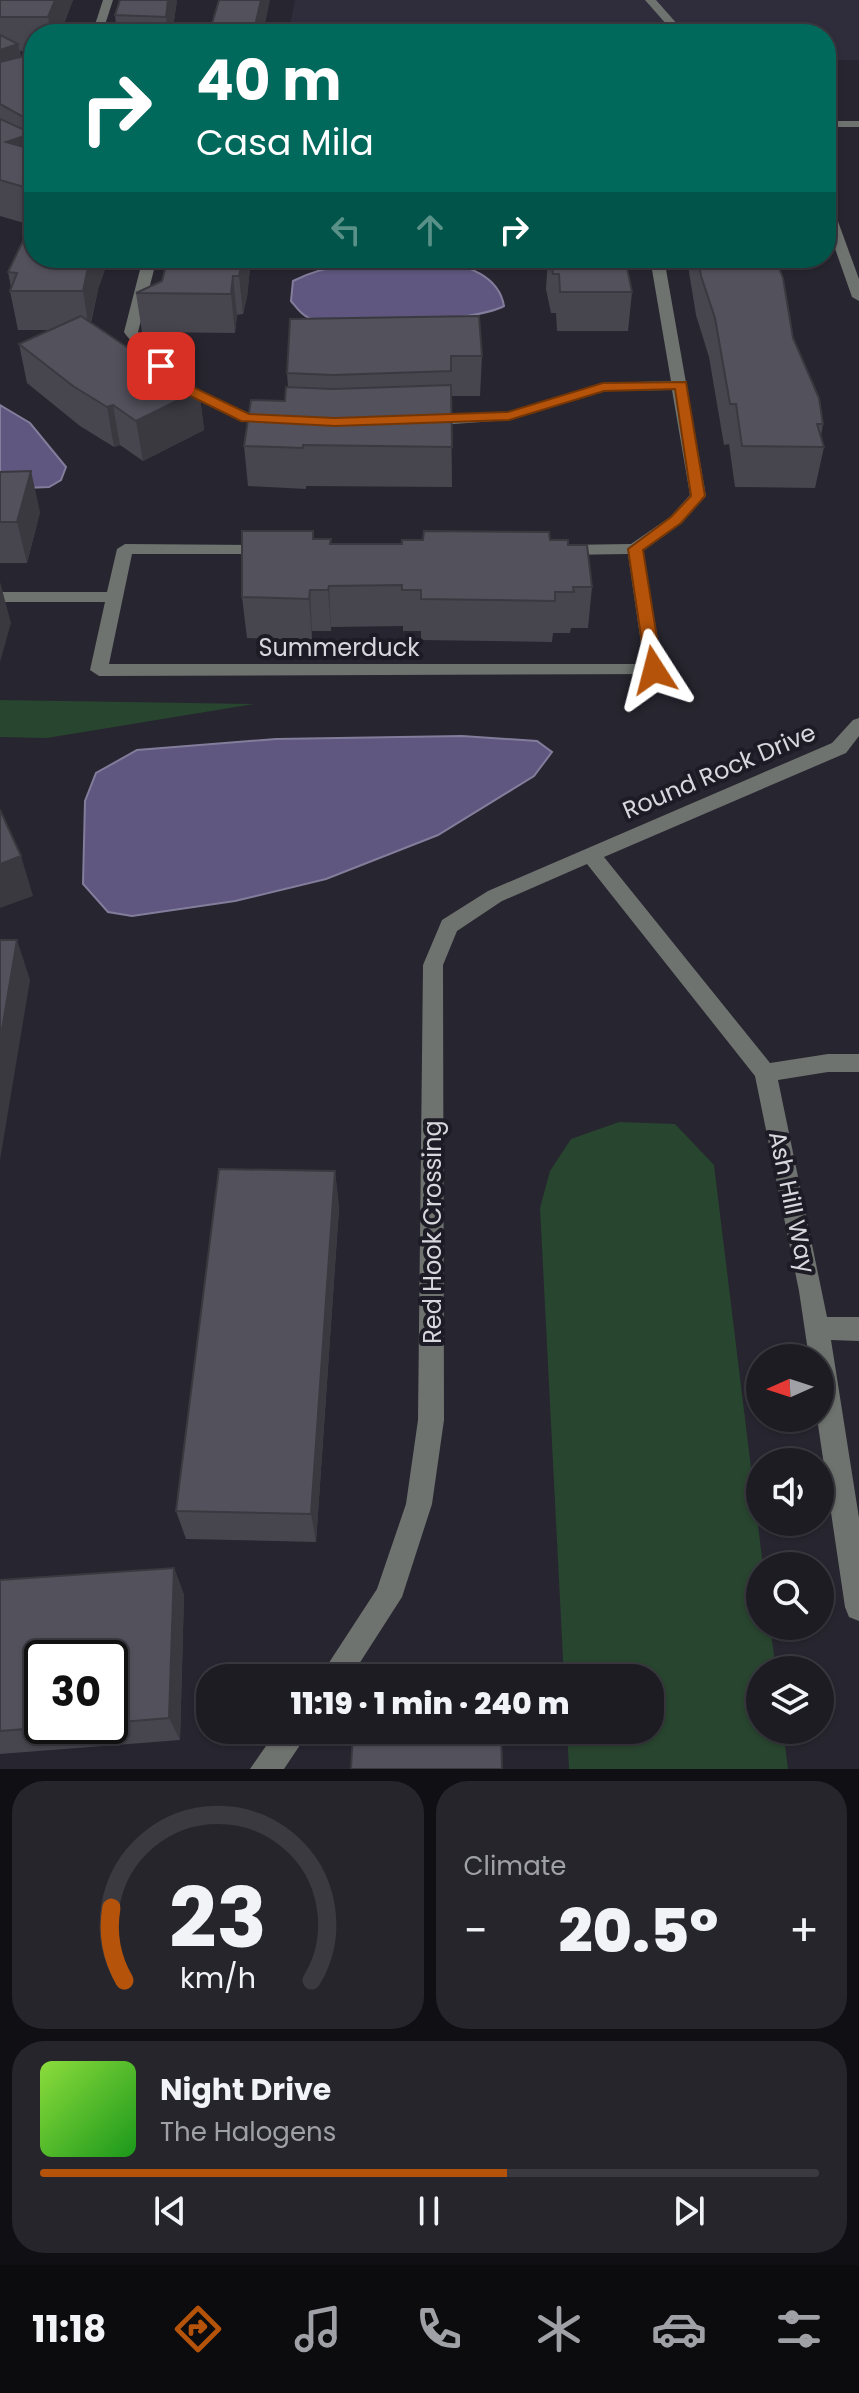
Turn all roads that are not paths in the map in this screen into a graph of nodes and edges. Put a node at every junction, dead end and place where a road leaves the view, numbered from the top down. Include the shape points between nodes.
1 (108, 0) edge
2 (650, 0) edge
3 (100, 24) edge
4 (672, 24) edge
5 (836, 124) edge
6 (859, 124) edge
7 (836, 233) edge
8 (147, 268) edge
9 (659, 268) edge
10 (859, 297) edge
11 (681, 385) junction
12 (291, 420) edge
13 (412, 422) edge
14 (635, 549) junction
15 (282, 550) edge
16 (548, 550) edge
17 (0, 597) edge
18 (113, 597) junction
19 (859, 724) edge
20 (591, 855) junction
21 (859, 1063) edge
22 (765, 1073) junction
23 (816, 1328) junction
24 (859, 1329) edge
25 (859, 1607) edge
26 (343, 1664) edge
27 (284, 1744) edge
28 (265, 1769) edge

1 - 3 street
2 - 4 street
5 - 6 street
7 - 10 street
8 - 12 street via 131,332 175,384 246,418
9 - 11 street
11 - 13 street via 603,387 509,416
11 - 14 street via 698,496 676,520
14 - 16 street
14 - 18 street, Summerduck via 654,670 99,670
15 - 18 street via 125,549
17 - 18 street
19 - 20 street, Round Rock Drive via 839,748
20 - 22 street, Ash Hill Way
20 - 26 street, Red Hook Crossing via 495,896 449,926 433,965 431,1420 419,1504 388,1597
21 - 22 street
22 - 23 street, Ash Hill Way
23 - 24 street
23 - 25 street, Ash Hill Way
27 - 28 street

